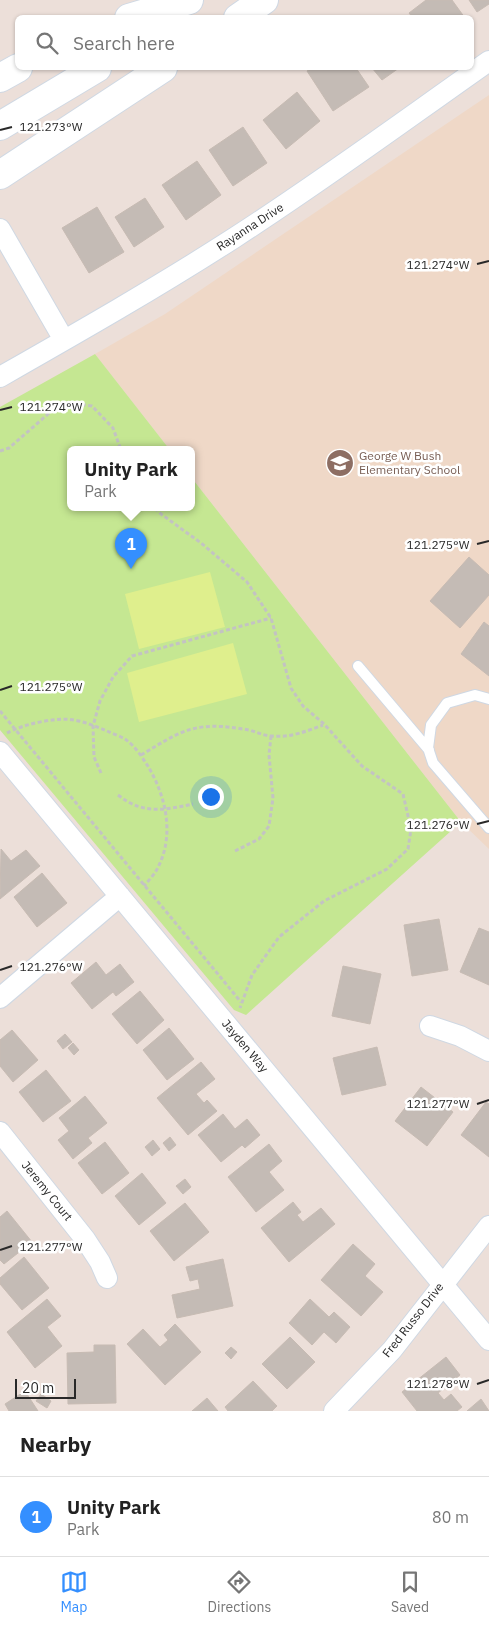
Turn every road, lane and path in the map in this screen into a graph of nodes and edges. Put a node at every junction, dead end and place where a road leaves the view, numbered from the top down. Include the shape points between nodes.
1 (189, 0) edge
2 (201, 0) edge
3 (264, 0) edge
4 (139, 15) edge
5 (180, 15) edge
6 (242, 15) edge
7 (489, 61) edge
8 (15, 70) edge
9 (94, 70) edge
10 (160, 70) edge
11 (0, 78) edge
12 (0, 126) edge
13 (0, 176) edge
14 (0, 228) edge
15 (64, 340) junction
16 (0, 377) edge
17 (120, 446) edge
18 (0, 451) edge
19 (158, 511) edge
20 (271, 618) junction
21 (358, 666) dead end
22 (489, 700) edge
23 (0, 711) edge
24 (324, 724) junction
25 (93, 726) junction
26 (15, 729) junction
27 (271, 736) junction
28 (0, 737) edge
29 (429, 750) junction
30 (0, 752) edge
31 (141, 755) junction
32 (101, 773) dead end
33 (118, 795) dead end
34 (193, 804) dead end
35 (166, 810) junction
36 (489, 828) edge
37 (235, 851) dead end
38 (145, 886) junction
39 (124, 901) junction
40 (0, 998) edge
41 (430, 1026) dead end
42 (489, 1052) edge
43 (0, 1132) edge
44 (489, 1226) edge
45 (107, 1278) dead end
46 (443, 1283) junction
47 (489, 1340) edge
48 (334, 1411) edge

1 - 4 main road
2 - 5 main road
3 - 6 main road
7 - 15 street, Rayanna Drive via 235,237
8 - 11 main road
9 - 12 main road
10 - 13 main road
14 - 15 street
15 - 16 street, Rayanna Drive
17 - 18 path via 113,428 92,406 78,404 55,408 9,448
19 - 20 path via 247,582
20 - 24 path via 291,688 303,706
20 - 25 path via 132,656 104,693
21 - 29 lane
22 - 29 lane via 475,695 447,703 431,726
23 - 26 path
24 - 27 path via 297,734
24 - 38 path via 362,766 403,794 411,829 408,849 387,869 324,901 279,937 252,975 242,1003
25 - 26 path via 74,720 55,720
25 - 31 path via 125,739
25 - 32 path via 94,757
26 - 28 path
26 - 38 path
27 - 31 path via 228,727 193,728
27 - 37 path via 269,755 273,798 270,826 259,839
29 - 36 lane via 433,763
30 - 39 street, Jayden Way
31 - 35 path via 153,775
33 - 35 path via 143,809
34 - 35 path
35 - 38 path via 167,833 163,852 156,871
38 - 39 path
39 - 40 street
39 - 46 street, Jayden Way
41 - 42 street via 460,1036
43 - 45 street, Jeremy Court via 85,1239
44 - 46 street, Fred Russo Drive
46 - 47 street, Jayden Way
46 - 48 street, Fred Russo Drive via 392,1350

